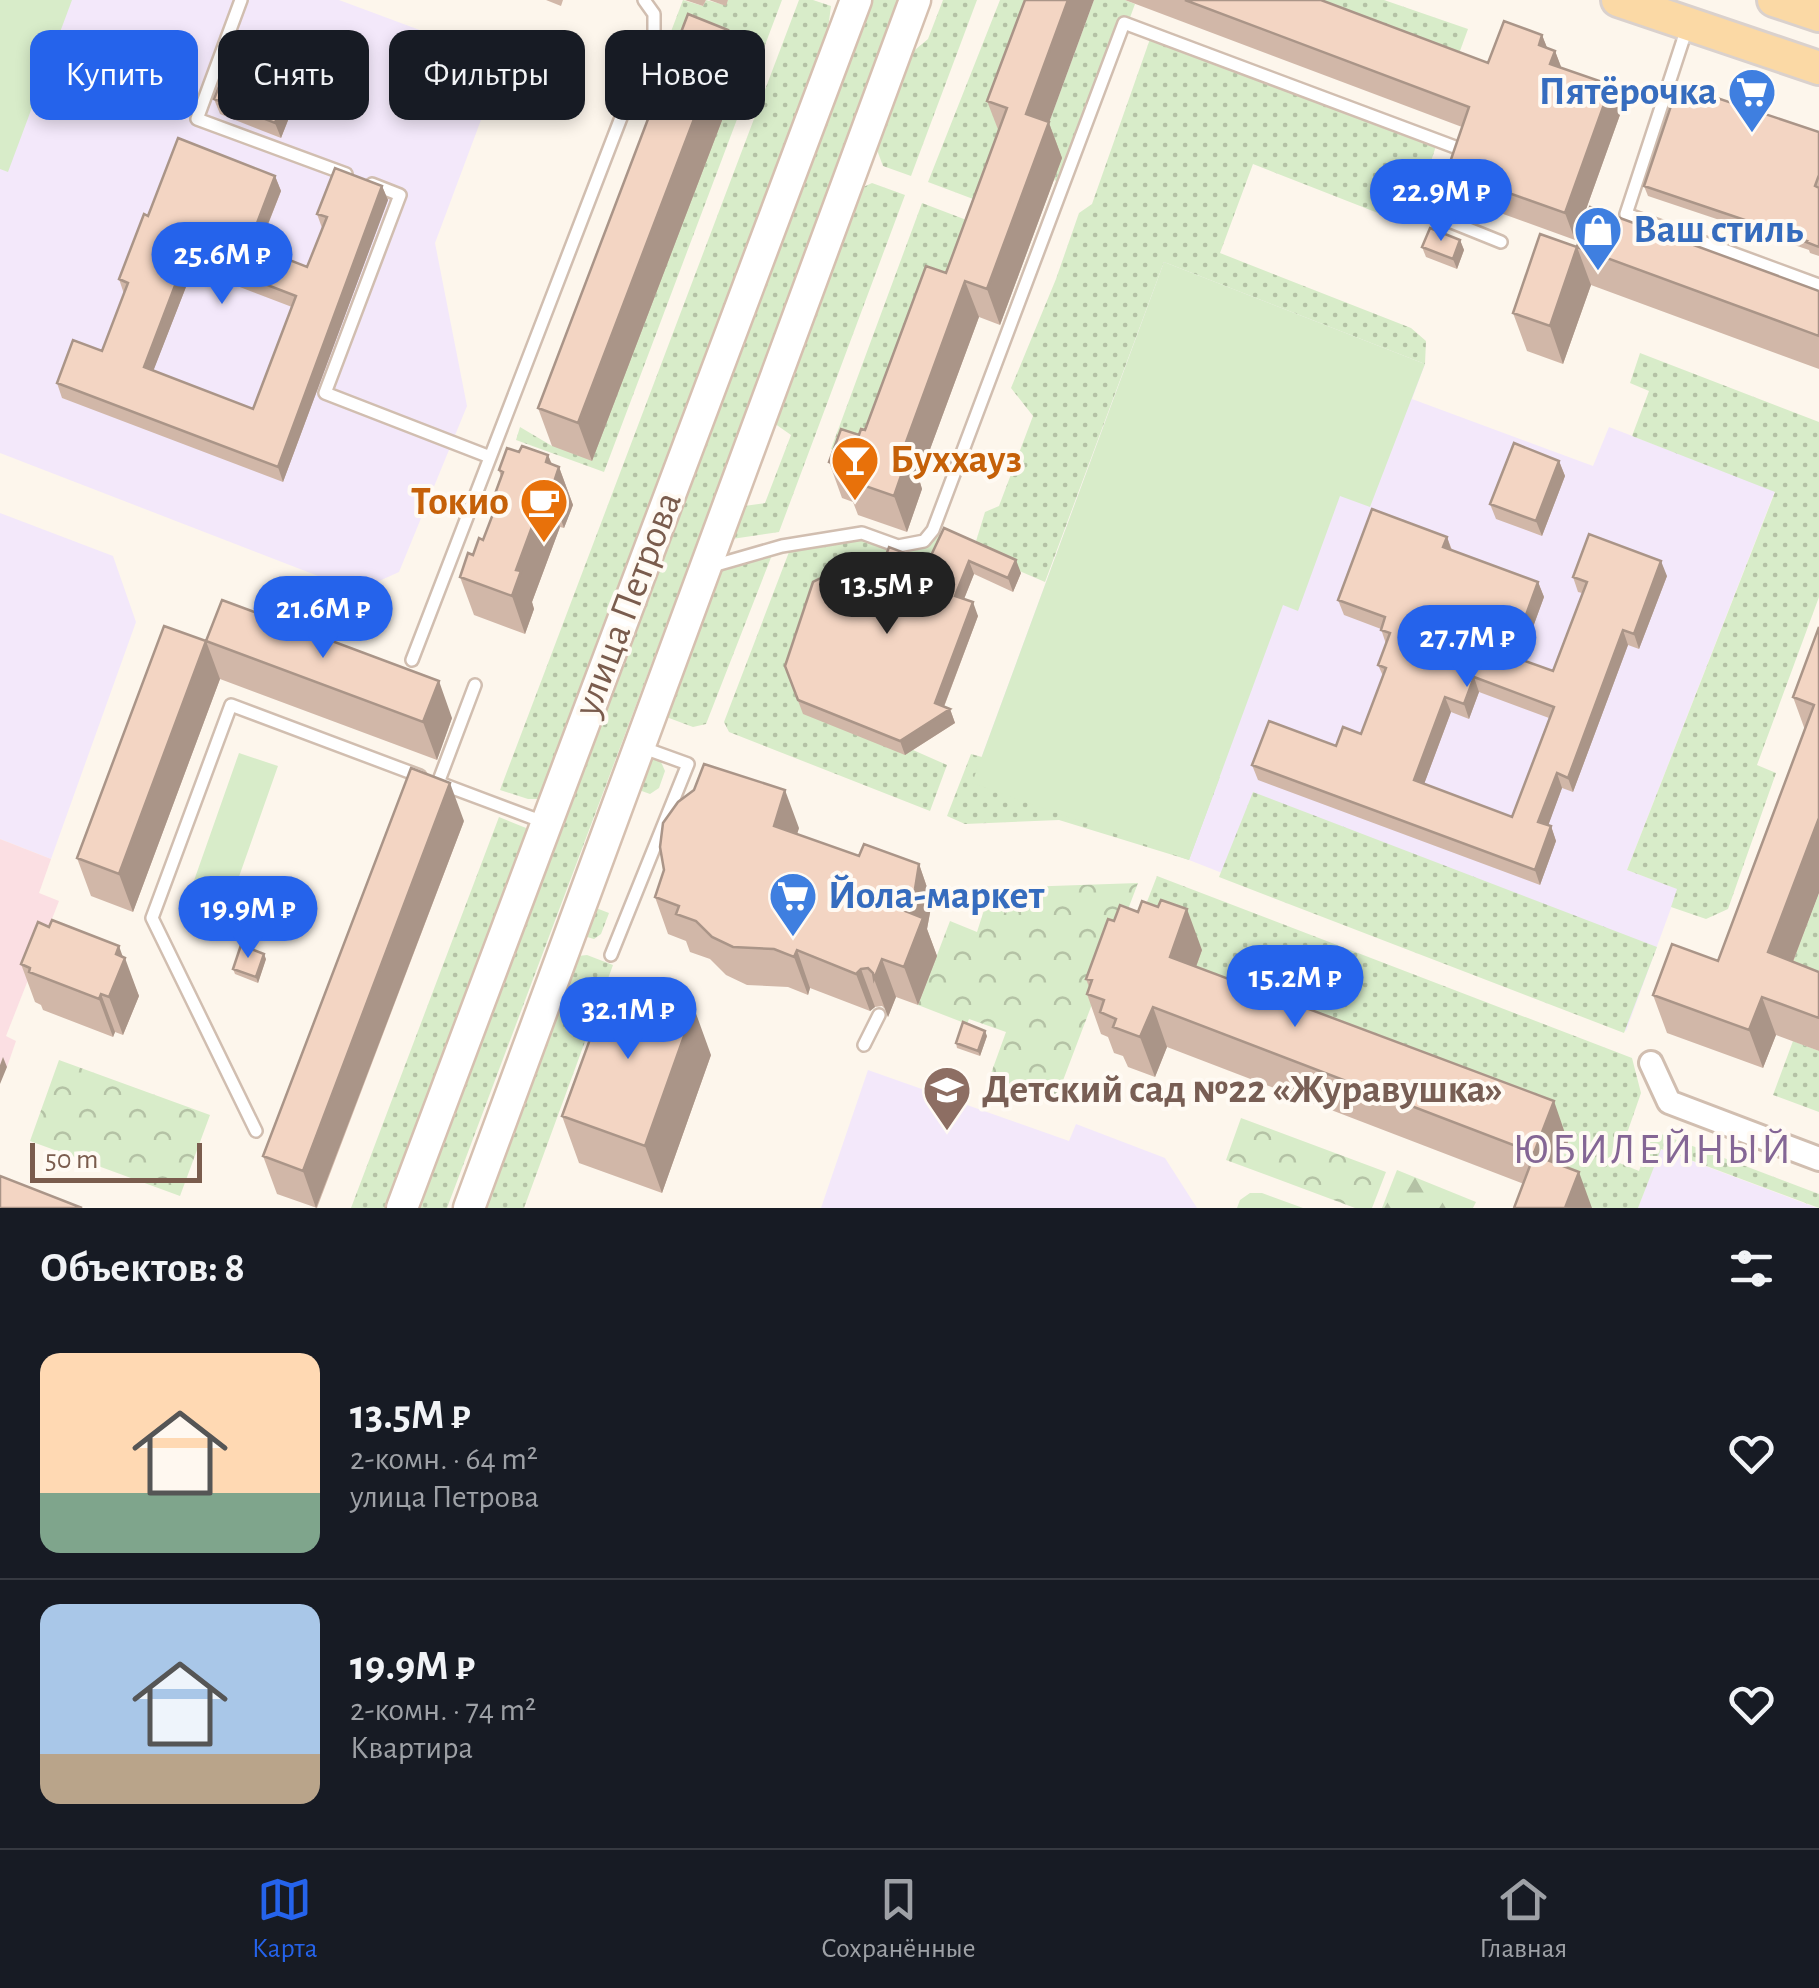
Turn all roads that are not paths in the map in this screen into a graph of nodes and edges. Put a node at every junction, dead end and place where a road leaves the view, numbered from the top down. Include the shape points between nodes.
1 (242, 0) edge
2 (644, 0) edge
3 (856, 0) edge
4 (914, 0) edge
5 (1618, 0) edge
6 (1774, 0) edge
7 (1819, 16) edge
8 (1689, 24) junction
9 (1819, 68) edge
10 (1455, 146) edge
11 (1429, 213) dead end
12 (1501, 242) dead end
13 (1819, 285) edge
14 (490, 458) junction
15 (705, 568) junction
16 (412, 660) dead end
17 (475, 685) dead end
18 (639, 746) junction
19 (438, 782) junction
20 (546, 823) junction
21 (610, 955) dead end
22 (879, 1015) edge
23 (864, 1045) dead end
24 (1651, 1064) dead end
25 (256, 1130) dead end
26 (1819, 1159) edge
27 (402, 1208) edge
28 (470, 1208) edge

1 - 14 lane via 197,119 400,194 325,392
2 - 14 lane via 654,14 654,32
3 - 20 main road, улица Петрова
4 - 15 main road, улица Петрова
5 - 8 main road
6 - 7 main road
8 - 9 main road
8 - 13 lane via 1626,214
10 - 15 lane via 1124,23 933,530 924,541 898,546 862,533
11 - 12 lane
14 - 16 lane
15 - 18 main road, улица Петрова
17 - 19 lane
18 - 21 lane via 688,764
18 - 28 main road, улица Петрова
19 - 20 lane
19 - 25 lane via 232,705 152,918
20 - 27 main road, улица Петрова
22 - 23 lane
24 - 26 street via 1669,1102

